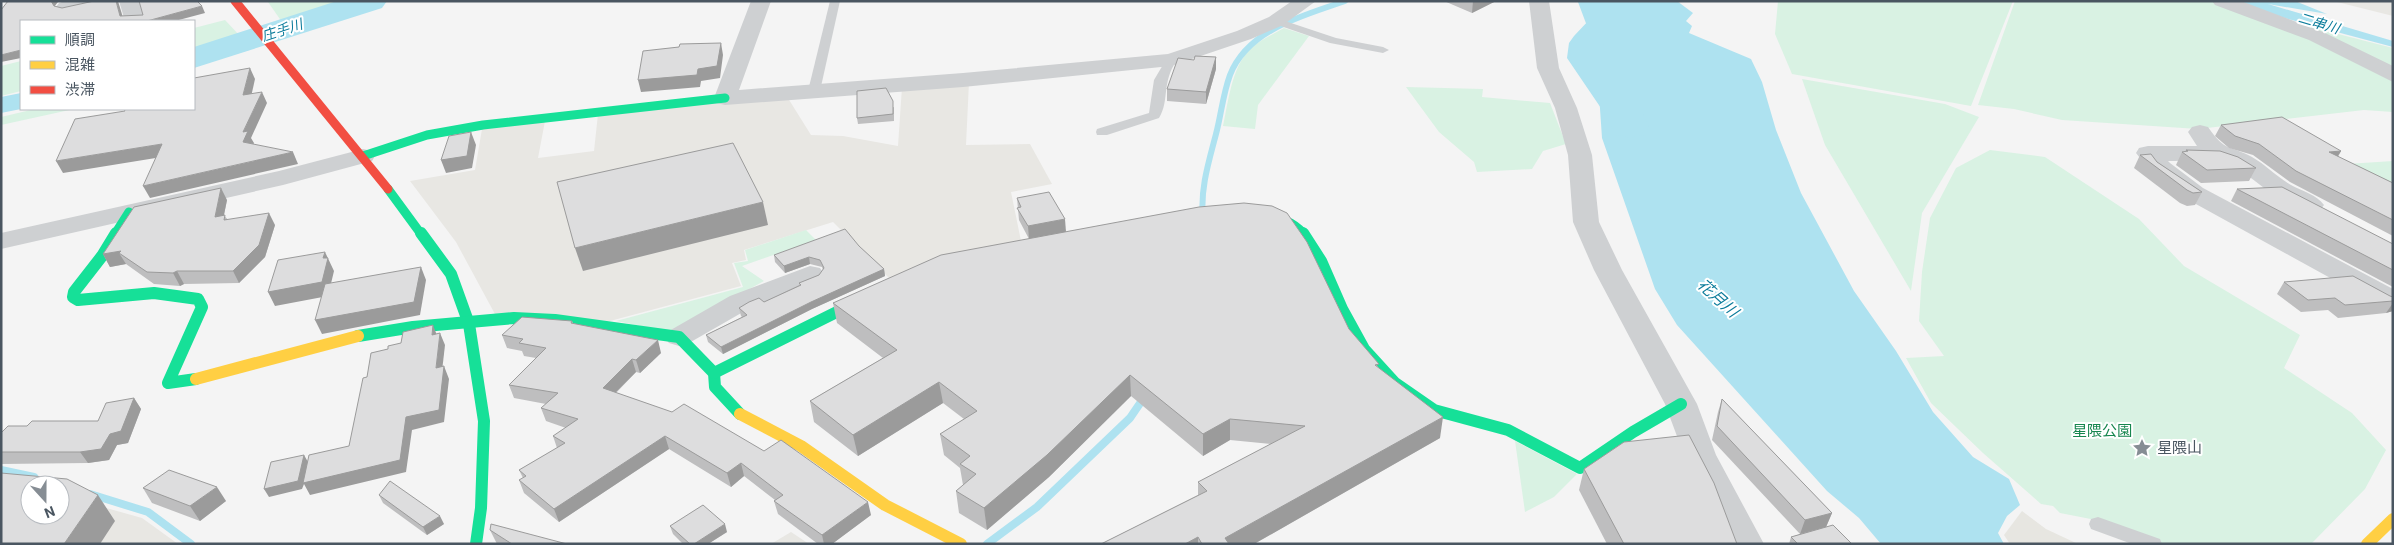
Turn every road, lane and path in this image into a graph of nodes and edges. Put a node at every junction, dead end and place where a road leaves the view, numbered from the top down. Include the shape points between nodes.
1 (95, 1) edge
2 (129, 1) edge
3 (235, 1) edge
4 (761, 1) edge
5 (835, 1) edge
6 (1306, 1) edge
7 (1539, 1) edge
8 (2222, 1) edge
9 (66, 10) edge
10 (135, 20) edge
11 (1281, 23) junction
12 (1383, 50) dead end
13 (1171, 60) junction
14 (2393, 75) edge
15 (814, 91) junction
16 (725, 98) junction
17 (1102, 132) dead end
18 (2200, 132) dead end
19 (2219, 154) junction
20 (363, 156) junction
21 (2280, 189) junction
22 (2194, 193) junction
23 (129, 212) junction
24 (1244, 213) edge
25 (2332, 216) edge
26 (1, 241) edge
27 (810, 274) dead end
28 (884, 290) edge
29 (2393, 301) edge
30 (469, 324) junction
31 (678, 337) junction
32 (714, 373) junction
33 (1682, 404) junction
34 (2393, 519) edge
35 (2098, 524) dead end
36 (476, 544) edge
37 (961, 544) edge
38 (1747, 544) edge
39 (2153, 544) edge
40 (2367, 544) edge

1 - 9 street
2 - 10 street
3 - 20 main road via 315,102
4 - 16 street
5 - 15 lane
6 - 11 street
7 - 33 street via 1548,68 1566,108 1580,155 1586,222 1608,270
8 - 14 street via 2316,36
11 - 12 lane via 1334,41
11 - 13 street
13 - 15 street
13 - 17 lane via 1159,80 1155,114
15 - 16 street
16 - 20 main road via 483,125 427,135
18 - 19 street
19 - 21 street via 2243,162
19 - 22 street via 2148,153 2161,168
20 - 23 street via 283,178
20 - 30 main road via 451,274
21 - 22 street
21 - 25 street
22 - 29 street
23 - 26 street
23 - 30 main road via 73,297 78,300 185,294 198,299 202,307 168,382 188,381 359,336 413,327
24 - 33 main road via 1278,216 1296,225 1321,261 1364,349 1395,383 1434,410 1508,430 1580,468
27 - 31 street via 740,302
28 - 32 main road via 823,317
30 - 31 main road via 514,318 555,320
30 - 36 main road via 484,421 481,508
31 - 32 main road
32 - 37 main road via 715,387 741,415 801,446 885,505
33 - 38 street via 1700,455
34 - 40 main road
35 - 39 lane

